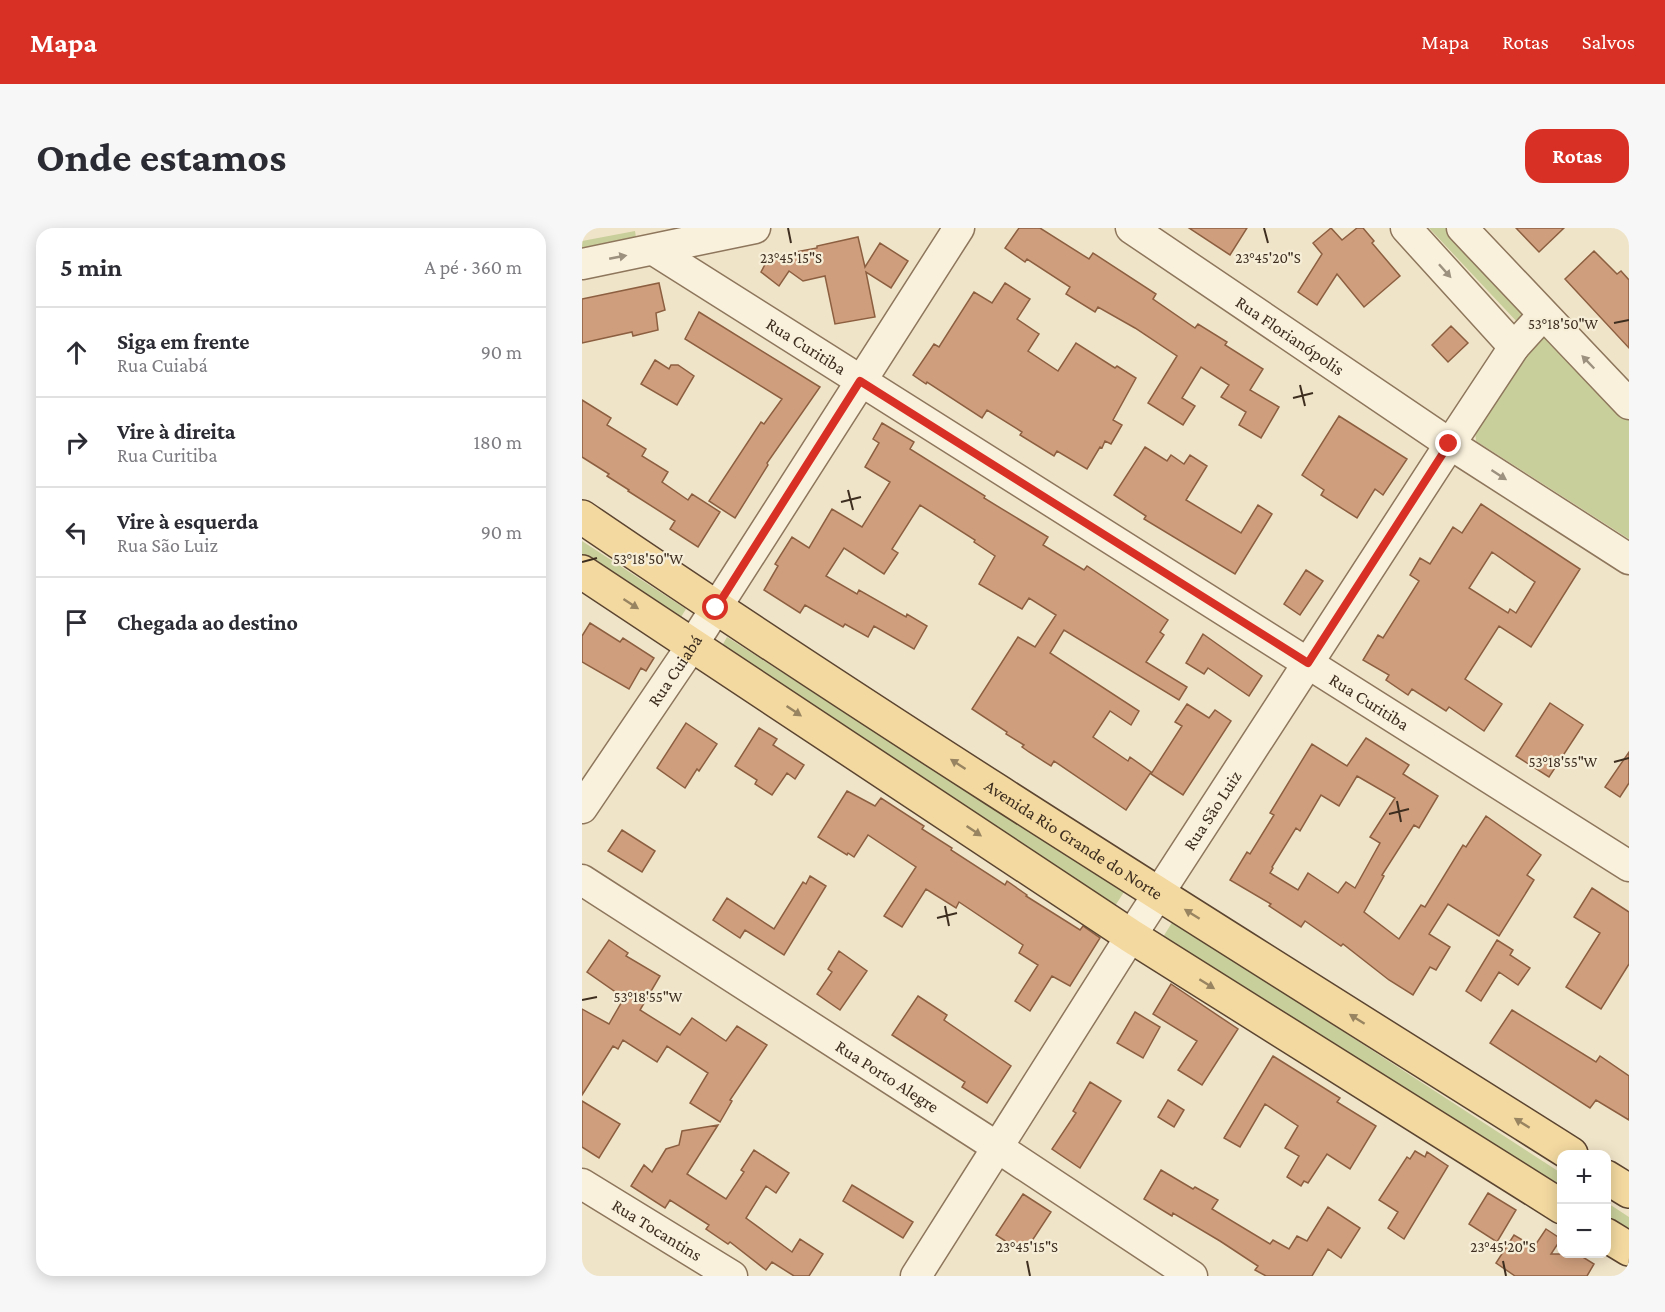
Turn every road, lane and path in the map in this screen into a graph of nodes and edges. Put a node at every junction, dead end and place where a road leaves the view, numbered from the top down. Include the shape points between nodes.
1 (755, 228) edge
2 (959, 228) edge
3 (1131, 228) edge
4 (1406, 228) edge
5 (1462, 228) edge
6 (651, 239) edge
7 (582, 264) edge
8 (1543, 315) junction
9 (1514, 347) junction
10 (860, 381) junction
11 (1629, 404) edge
12 (1449, 444) junction
13 (582, 517) edge
14 (1629, 559) edge
15 (582, 572) edge
16 (716, 608) junction
17 (693, 644) junction
18 (1308, 663) junction
19 (582, 808) edge
20 (1629, 866) edge
21 (582, 880) edge
22 (1159, 893) junction
23 (1131, 936) junction
24 (997, 1147) junction
25 (1563, 1150) edge
26 (1611, 1180) edge
27 (582, 1184) edge
28 (1629, 1191) edge
29 (1557, 1204) edge
30 (1611, 1238) edge
31 (1629, 1249) edge
32 (732, 1276) edge
33 (916, 1276) edge
34 (1192, 1276) edge

1 - 6 street
2 - 10 street, Rua Cuiabá
3 - 12 street, Rua Florianópolis
4 -> 9 street
5 - 8 street
7 -> 6 street
6 - 10 street, Rua Curitiba
8 - 9 street, Rua São Luiz
11 -> 8 street
9 - 12 street, Rua São Luiz
10 - 16 street, Rua Cuiabá
10 - 18 street, Rua Curitiba
12 -> 14 street, Rua Florianópolis
12 - 18 street, Rua São Luiz
13 - 16 main road, Avenida Rio Grande do Norte
15 -> 17 main road
16 - 17 street, Rua Cuiabá
22 -> 16 main road, Avenida Rio Grande do Norte
17 - 19 street, Rua Cuiabá
17 -> 23 main road
18 - 20 street, Rua Curitiba
18 - 22 street, Rua São Luiz
21 - 24 street, Rua Porto Alegre
22 - 23 street, Rua São Luiz
25 -> 22 main road, Avenida Rio Grande do Norte
23 - 24 street, Rua São Luiz
23 -> 29 main road
24 - 33 street, Rua São Luiz
24 - 34 street, Rua Porto Alegre
26 - 28 main road
27 - 32 street, Rua Tocantins
30 - 31 main road

